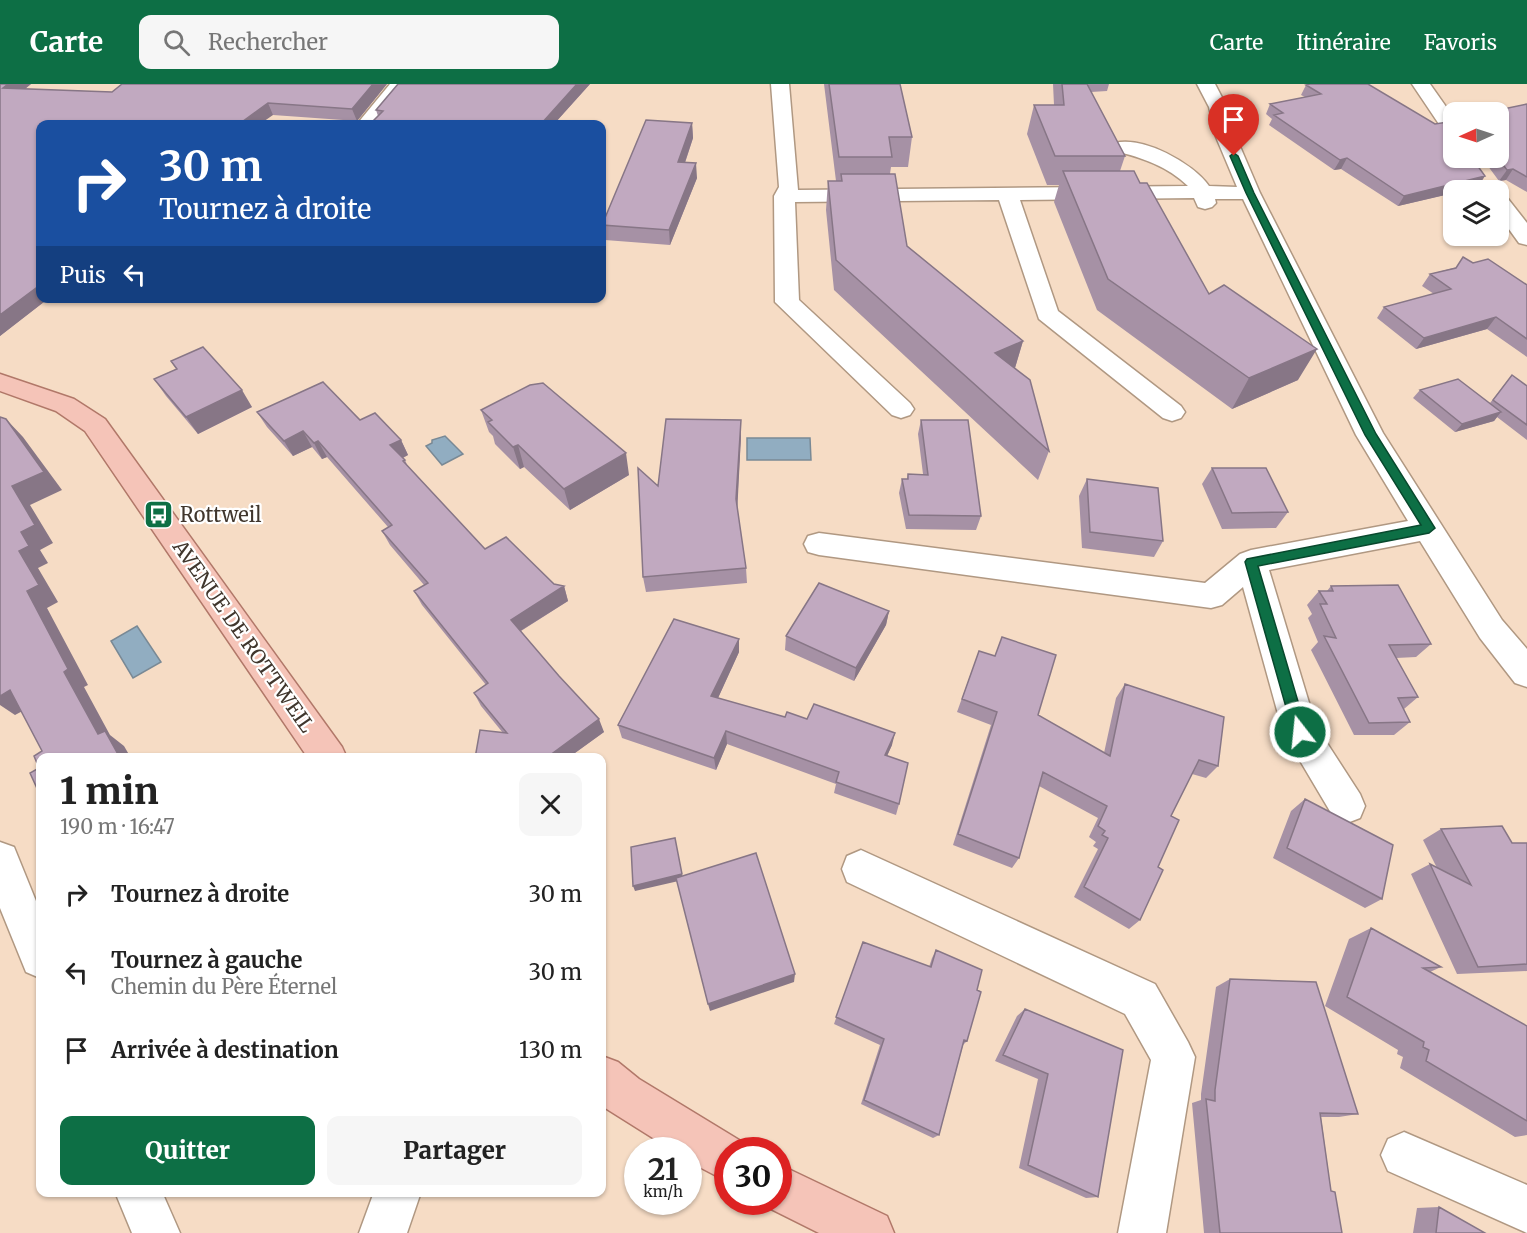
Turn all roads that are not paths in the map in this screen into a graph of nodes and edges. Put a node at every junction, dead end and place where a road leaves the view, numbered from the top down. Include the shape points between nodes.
1 (399, 84) edge
2 (780, 84) edge
3 (1206, 84) edge
4 (1421, 84) edge
5 (1223, 96) edge
6 (1443, 116) edge
7 (369, 120) edge
8 (1122, 147) edge
9 (1202, 192) junction
10 (1250, 193) junction
11 (1007, 194) junction
12 (784, 196) junction
13 (1148, 213) edge
14 (1509, 213) edge
15 (1527, 238) edge
16 (0, 382) edge
17 (901, 409) dead end
18 (1172, 412) dead end
19 (1429, 528) junction
20 (819, 544) dead end
21 (1251, 562) junction
22 (1527, 673) edge
23 (325, 753) edge
24 (1347, 806) dead end
25 (0, 860) edge
26 (861, 869) dead end
27 (36, 948) edge
28 (606, 1081) edge
29 (714, 1150) edge
30 (1404, 1155) dead end
31 (792, 1194) edge
32 (140, 1197) edge
33 (396, 1197) edge
34 (1527, 1209) edge
35 (156, 1233) edge
36 (383, 1233) edge
37 (870, 1233) edge
38 (1142, 1233) edge

1 - 7 street
2 - 12 street via 789,187
3 - 5 street
4 - 6 street
5 - 10 street via 1226,137
8 - 9 street via 1174,165 1189,175
9 - 10 street
9 - 11 street
9 - 13 street via 1207,202 1202,205 1147,207
10 - 19 street via 1370,435
11 - 12 street
11 - 18 street via 1047,314
12 - 17 street via 787,302
14 - 15 street
16 - 23 main road, AVENUE DE ROTTWEIL via 65,405 95,425
19 - 21 street
19 - 22 street via 1491,629
20 - 21 street via 1211,596
21 - 24 street via 1300,732
25 - 27 street
26 - 38 street via 1140,999 1173,1057
28 - 29 main road
30 - 34 street
31 - 37 main road
32 - 35 street
33 - 36 street

